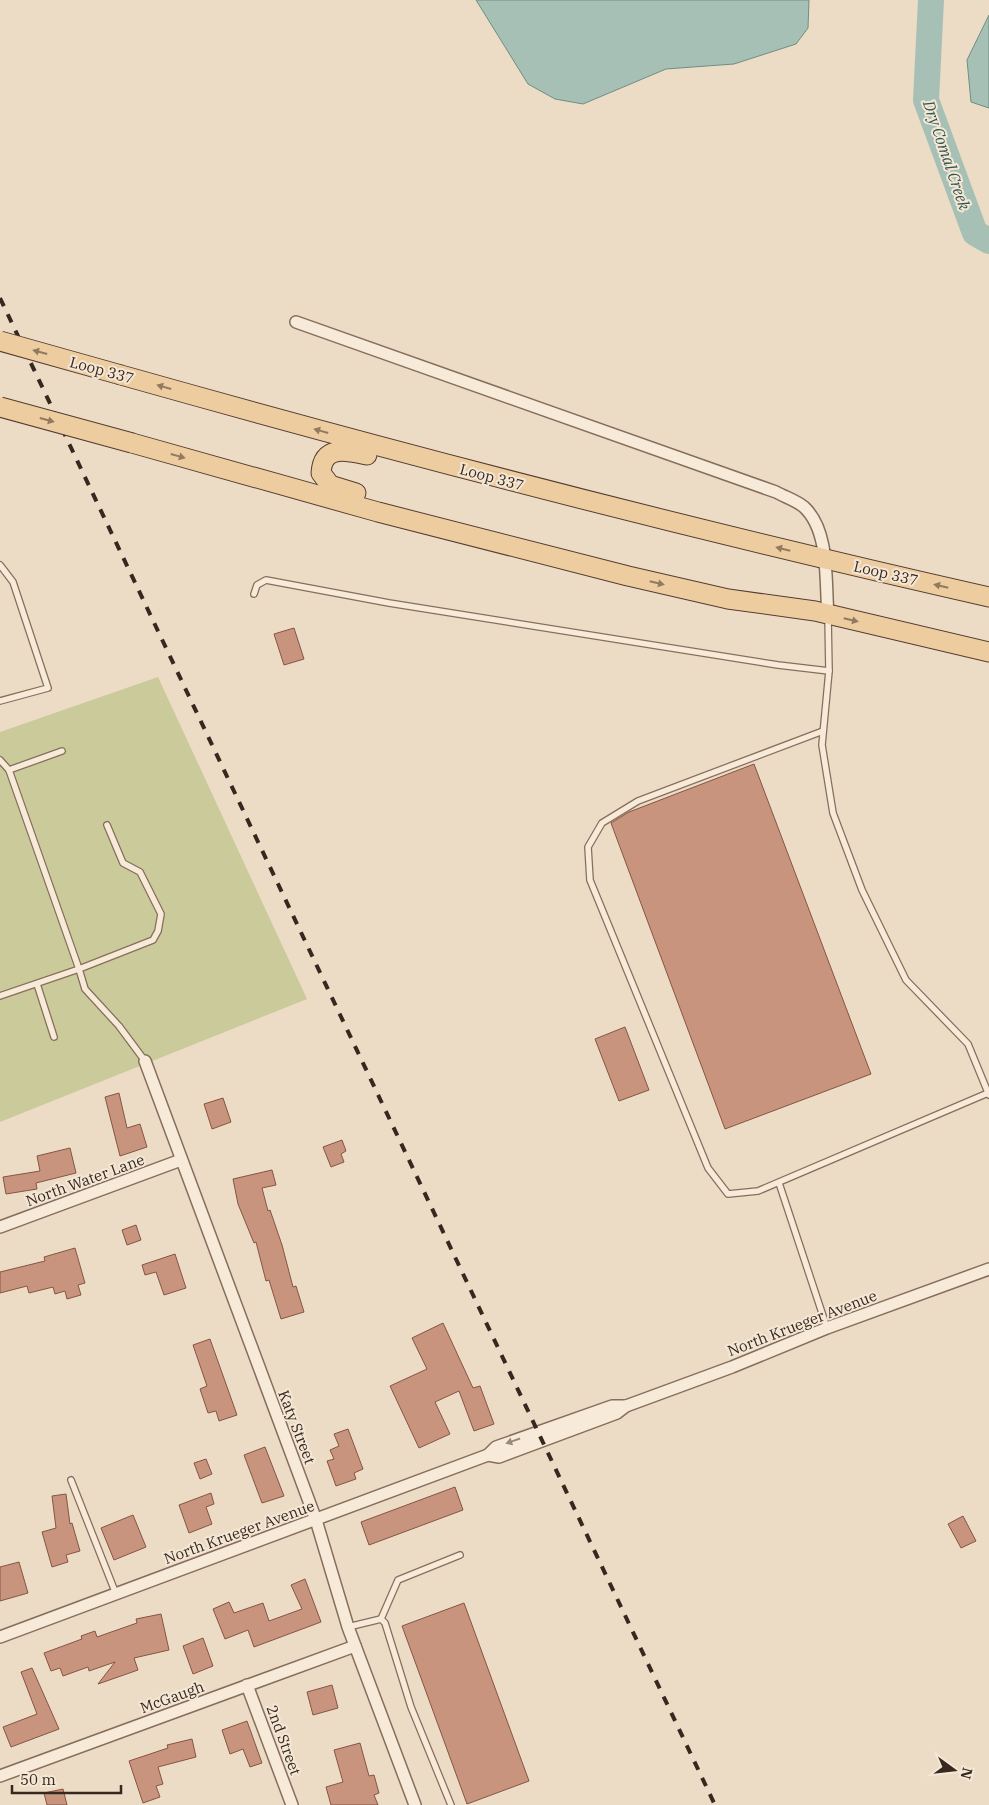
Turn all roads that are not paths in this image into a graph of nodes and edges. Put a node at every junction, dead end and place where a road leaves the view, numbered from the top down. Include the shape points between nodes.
1 (296, 322) dead end
2 (0, 342) edge
3 (0, 407) edge
4 (644, 515) junction
5 (824, 559) junction
6 (0, 564) edge
7 (628, 576) junction
8 (254, 594) dead end
9 (989, 597) edge
10 (828, 614) junction
11 (989, 652) edge
12 (829, 671) junction
13 (0, 701) edge
14 (823, 731) junction
15 (62, 752) dead end
16 (0, 760) edge
17 (9, 770) junction
18 (107, 824) dead end
19 (79, 969) junction
20 (37, 984) junction
21 (0, 996) edge
22 (54, 1037) dead end
23 (145, 1061) joint
24 (989, 1094) edge
25 (181, 1160) junction
26 (779, 1183) junction
27 (0, 1227) edge
28 (989, 1269) edge
29 (827, 1328) junction
30 (71, 1480) dead end
31 (316, 1520) junction
32 (460, 1555) dead end
33 (116, 1594) junction
34 (381, 1619) junction
35 (348, 1627) junction
36 (0, 1637) edge
37 (355, 1646) junction
38 (247, 1685) junction
39 (0, 1776) edge
40 (292, 1805) edge
41 (415, 1805) edge
42 (451, 1805) edge

1 - 5 street via 776,492 803,507 819,527
4 -> 2 main road, Loop 337, bridge via 352,440
3 -> 7 main road, bridge via 378,512
5 -> 4 main road, Loop 337
4 - 7 main road via 564,507 345,451 327,456 322,463 324,479 339,488 556,547
9 -> 5 main road, Loop 337
5 - 10 street
6 - 13 lane via 13,582 48,688
7 -> 10 main road via 728,600
8 - 12 lane via 257,585 266,580 408,606
10 -> 11 main road
10 - 12 lane
12 - 14 lane
14 - 24 lane via 822,745 833,813 862,890 906,980 968,1044
14 - 26 lane via 638,801 602,823 588,847 590,880 708,1168 728,1194 758,1191
15 - 17 lane
16 - 17 lane
17 - 19 lane
18 - 19 lane via 123,863 140,872 161,914 158,931 153,940
19 - 20 lane
19 - 23 lane via 85,989
20 - 21 lane
20 - 22 lane
23 - 25 street, Katy Street
24 - 26 lane
25 - 27 street, North Water Lane
25 - 31 street, Katy Street
26 - 29 lane
28 - 29 street, North Krueger Avenue
29 - 31 street, North Krueger Avenue via 626,1406 612,1406 496,1447 488,1455
30 - 33 lane
31 - 33 street, North Krueger Avenue
31 - 35 street, Katy Street
32 - 34 lane via 398,1580
33 - 36 street, North Krueger Avenue
34 - 35 lane
34 - 42 lane via 411,1706
35 - 37 street, Katy Street
37 - 38 street, McGaugh
37 - 41 street, Katy Street
38 - 39 street, McGaugh
38 - 40 street, 2nd Street

